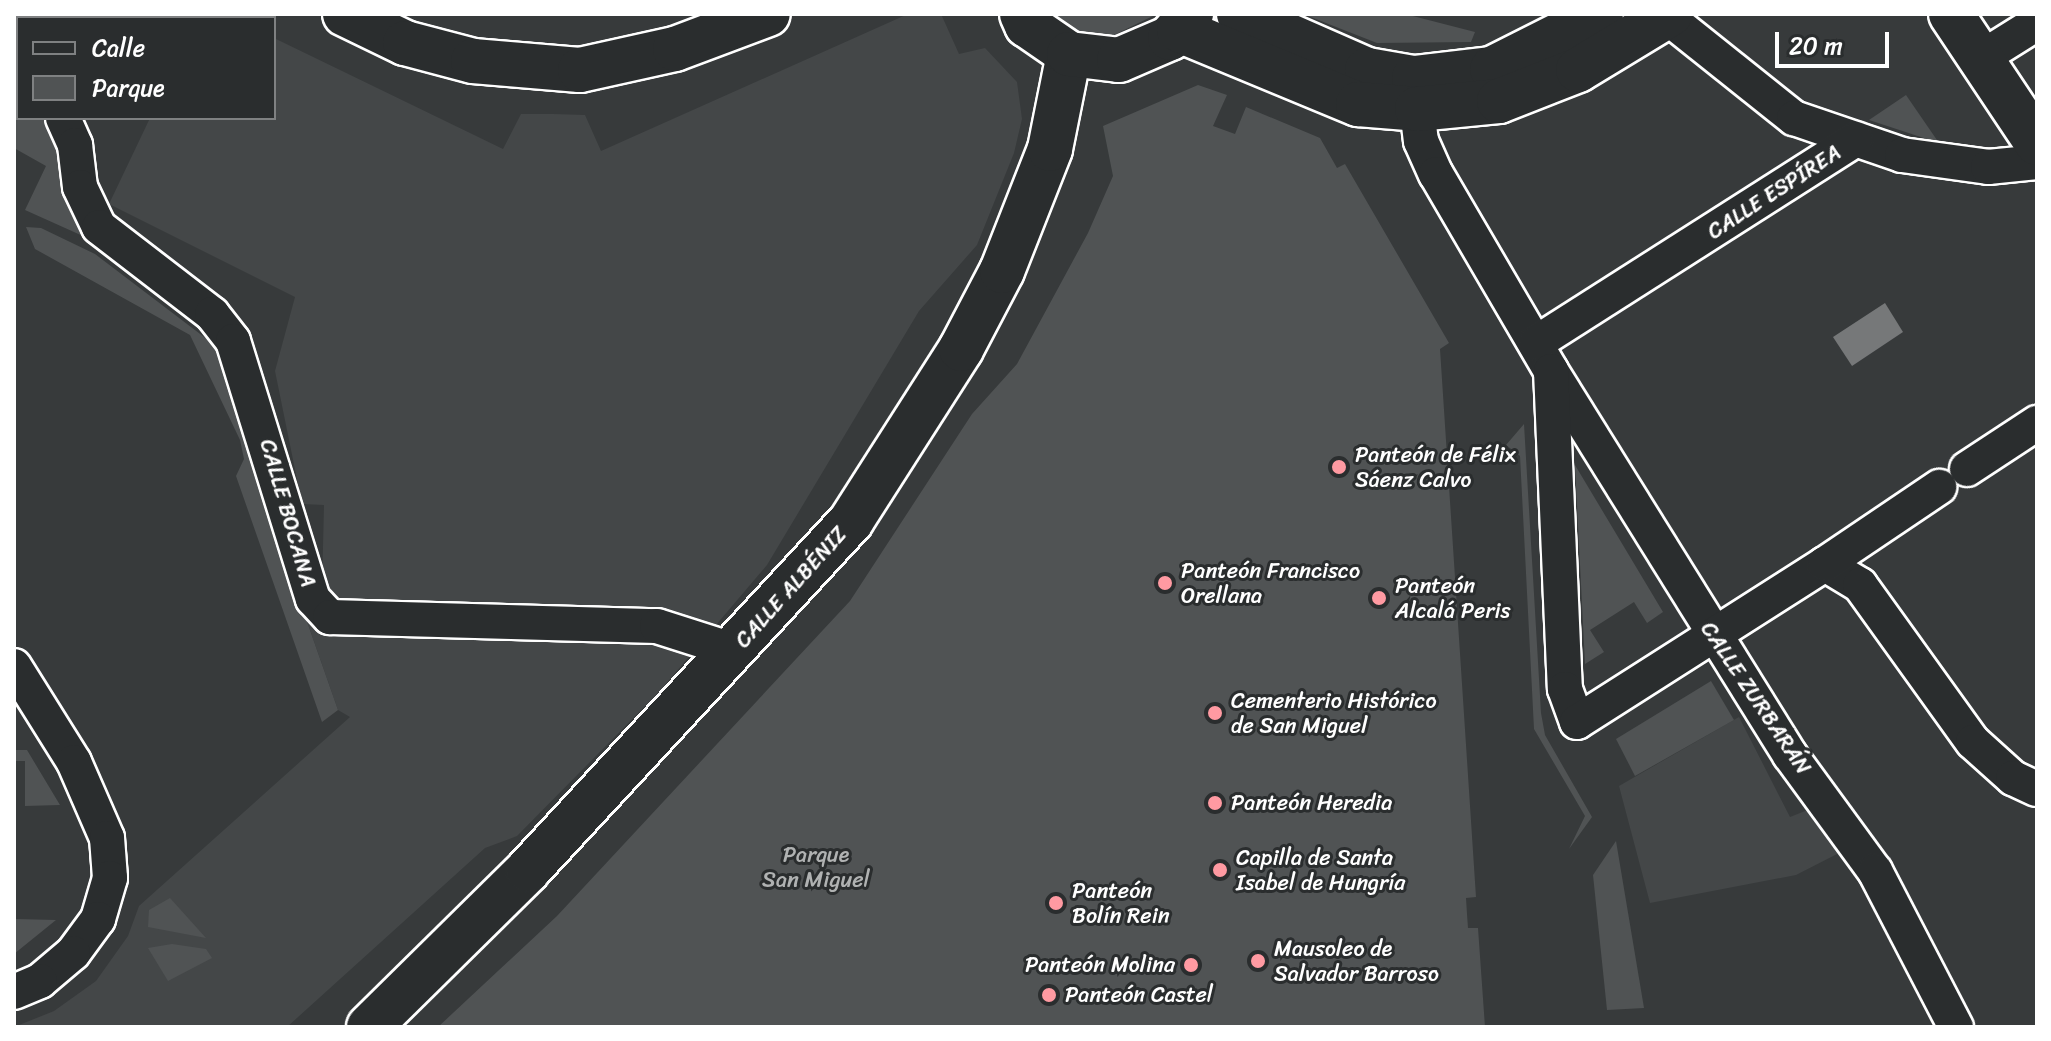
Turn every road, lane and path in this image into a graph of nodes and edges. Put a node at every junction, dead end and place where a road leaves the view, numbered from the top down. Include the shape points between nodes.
1 (345, 14) edge
2 (768, 14) edge
3 (1022, 14) edge
4 (1239, 14) edge
5 (1601, 14) edge
6 (1951, 14) edge
7 (1668, 15) edge
8 (1185, 22) edge
9 (2037, 23) edge
10 (1069, 54) junction
11 (1981, 58) junction
12 (1417, 109) junction
13 (64, 120) edge
14 (1856, 139) junction
15 (2037, 143) edge
16 (2037, 162) edge
17 (1544, 357) junction
18 (2037, 423) edge
19 (1967, 469) dead end
20 (1939, 487) dead end
21 (1825, 564) junction
22 (1714, 634) junction
23 (732, 650) junction
24 (14, 666) edge
25 (2037, 789) edge
26 (14, 992) edge
27 (369, 1027) edge
28 (1956, 1027) edge

1 - 2 main road via 405,43 473,61 580,70 675,49
3 - 10 main road via 1027,25
4 - 5 main road via 1367,70 1414,78 1492,69
6 - 11 main road
7 - 12 main road via 1578,70 1499,101
7 - 14 street via 1794,118
8 - 10 main road via 1154,49 1119,60
8 - 12 main road via 1358,104
9 - 11 street
10 - 23 main road, CALLE ALBÉNIZ via 1050,149 1002,271 961,349 851,521
11 - 15 main road
12 - 17 street, CALLE ZURBARÁN via 1421,141 1436,174
13 - 23 street, CALLE BOCANA via 75,145 80,187 99,227 212,314 233,341 313,599 330,617 657,626
14 - 16 street, CALLE ESPÍREA via 1949,164
14 - 17 street, CALLE ESPÍREA
17 - 22 street, CALLE ZURBARÁN
17 - 22 street, CALLE ZURBARÁN via 1565,689 1577,722
18 - 19 street
20 - 21 street
21 - 22 street
21 - 25 street via 1860,585 1965,734 2013,778
22 - 28 street, CALLE ZURBARÁN via 1790,755 1875,871
23 - 27 main road, CALLE ALBÉNIZ via 528,870
24 - 26 street via 74,762 107,838 110,878 98,919 73,953 40,981

